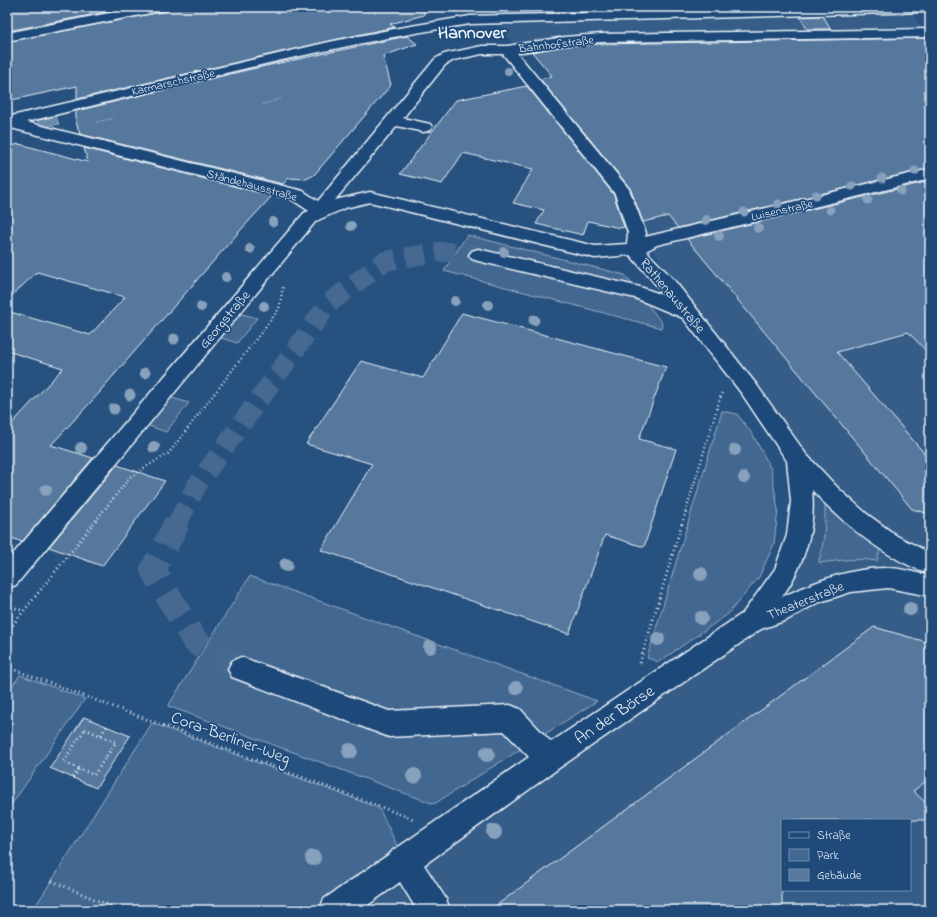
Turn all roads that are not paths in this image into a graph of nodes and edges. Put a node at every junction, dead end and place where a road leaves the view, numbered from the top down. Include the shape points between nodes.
1 (160, 7) edge
2 (930, 8) edge
3 (852, 16) junction
4 (472, 26) edge
5 (872, 27) junction
6 (596, 28) junction
7 (930, 33) edge
8 (7, 37) edge
9 (507, 50) junction
10 (440, 62) joint
11 (393, 120) junction
12 (7, 122) edge
13 (427, 127) dead end
14 (930, 174) edge
15 (322, 211) junction
16 (635, 249) junction
17 (478, 255) tunnel mouth
18 (692, 316) junction
19 (798, 460) junction
20 (930, 564) edge
21 (7, 578) edge
22 (930, 586) edge
23 (752, 621) junction
24 (241, 669) tunnel mouth
25 (549, 759) junction
26 (404, 860) junction
27 (334, 910) edge
28 (435, 910) edge

1 - 8 street
2 - 3 street, Bahnhofstraße
3 - 5 street, Bahnhofstraße
3 - 6 street, Bahnhofstraße
4 - 6 street, Bahnhofstraße via 507,19
4 - 9 street, Bahnhofstraße
4 - 10 street, Bahnhofstraße via 449,57
4 - 12 street, Karmarschstraße via 418,27 347,41
5 - 6 street, Bahnhofstraße via 842,36 729,27
5 - 7 street, Bahnhofstraße
6 - 9 street, Bahnhofstraße via 565,41
9 - 16 street, Rathenaustraße via 623,193 637,233
10 - 11 street, Georgstraße
11 - 13 street
11 - 15 street, Georgstraße via 327,199
12 - 15 street, Ständehausstraße via 297,195
14 - 16 street, Luisenstraße via 651,241
15 - 16 street via 350,199 370,197 595,252
15 - 21 street, Georgstraße via 310,217
16 - 18 street, Rathenaustraße
17 - 18 street via 640,293
18 - 19 street, Rathenaustraße via 749,389
19 - 20 street via 859,521 890,543
19 - 23 street, An der Börse via 802,501 799,535 785,574
22 - 23 street, Theaterstraße via 888,578 851,582 810,595 778,612
23 - 25 street, An der Börse
24 - 25 street via 389,724 510,718
25 - 26 street, An der Börse
26 - 27 street, An der Börse
26 - 28 street

